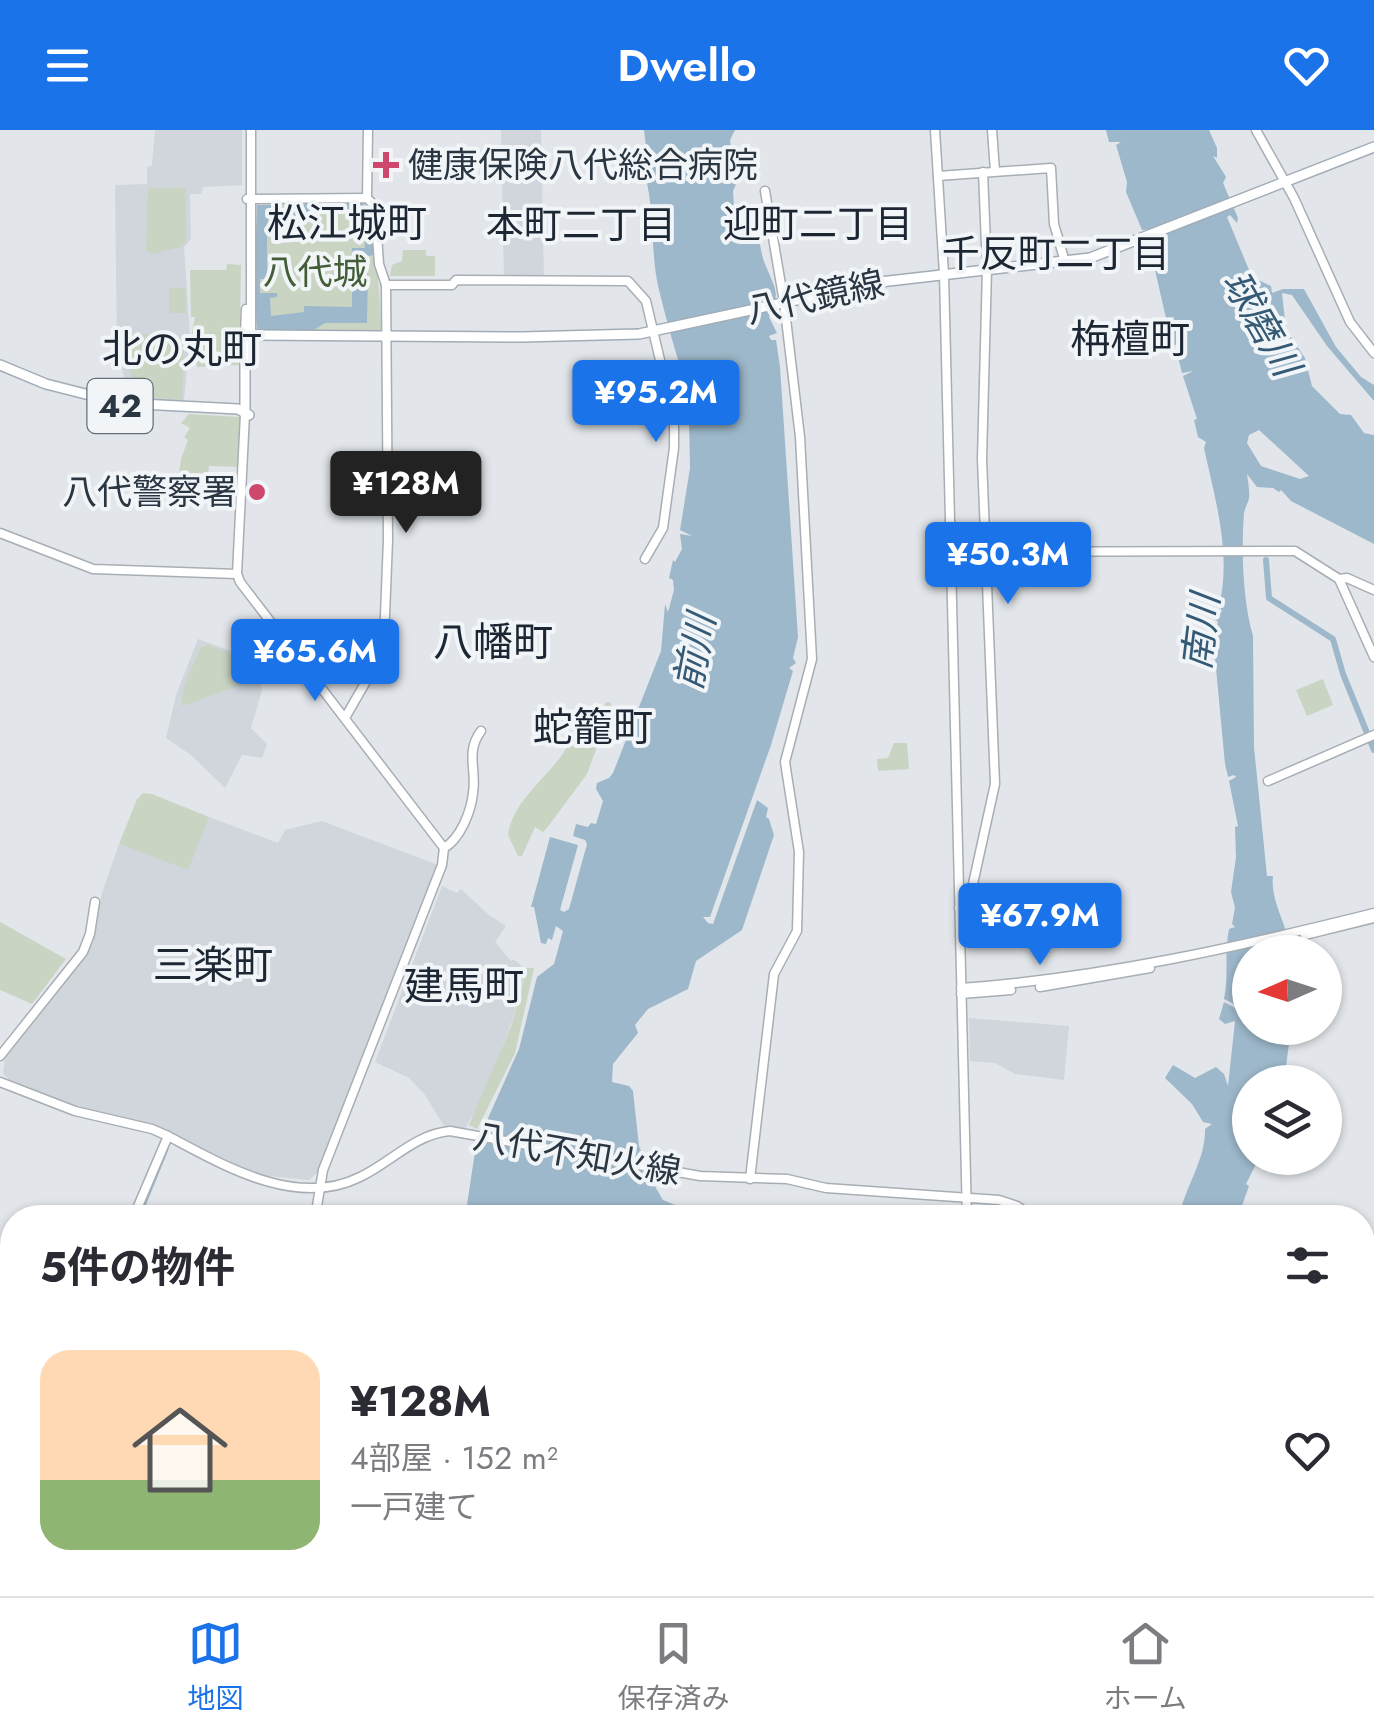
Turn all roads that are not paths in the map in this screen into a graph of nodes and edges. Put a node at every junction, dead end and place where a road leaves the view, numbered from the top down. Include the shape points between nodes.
1 (249, 130) edge
2 (368, 130) edge
3 (935, 130) edge
4 (992, 130) edge
5 (1256, 130) edge
6 (1374, 148) edge
7 (983, 172) junction
8 (995, 172) junction
9 (938, 176) junction
10 (1284, 182) junction
11 (765, 191) dead end
12 (367, 198) junction
13 (249, 200) junction
14 (1065, 262) junction
15 (988, 269) junction
16 (944, 274) junction
17 (386, 285) junction
18 (782, 304) junction
19 (655, 331) junction
20 (386, 337) junction
21 (248, 338) junction
22 (1374, 353) edge
23 (0, 367) edge
24 (248, 415) junction
25 (0, 533) edge
26 (951, 552) junction
27 (988, 552) junction
28 (645, 560) dead end
29 (237, 574) junction
30 (1340, 579) junction
31 (1374, 590) edge
32 (1374, 658) edge
33 (346, 716) junction
34 (481, 731) dead end
35 (1370, 737) edge
36 (1268, 781) dead end
37 (446, 847) junction
38 (95, 902) dead end
39 (959, 908) junction
40 (1374, 915) edge
41 (1201, 955) junction
42 (961, 991) junction
43 (0, 1056) edge
44 (0, 1082) edge
45 (168, 1136) junction
46 (750, 1179) junction
47 (321, 1186) junction
48 (968, 1197) junction
49 (139, 1205) edge
50 (318, 1205) edge
51 (968, 1205) edge
52 (1012, 1205) edge

1 - 13 street
2 - 12 street
3 - 9 street
4 - 8 street
5 - 10 street
6 - 10 main road
7 - 8 street
7 - 9 street
7 - 15 street
8 - 14 street via 1051,168 1054,224
9 - 16 street
10 - 14 main road, 八代鏡線
10 - 22 street via 1350,322
11 - 18 street
12 - 13 street
12 - 17 street via 375,206
13 - 21 street
14 - 15 main road, 八代鏡線
15 - 16 main road, 八代鏡線
15 - 27 street via 982,459
16 - 18 main road, 八代鏡線
16 - 26 street
17 - 19 street via 631,282 646,301
17 - 20 street
18 - 19 main road, 八代鏡線
18 - 46 street via 803,466 812,659 785,762 799,852 798,922 774,974
19 - 20 main road, 八代鏡線
19 - 28 street via 674,448 664,528
20 - 21 main road, 八代鏡線
20 - 33 street via 384,641
21 - 24 main road
23 - 24 main road, 42 via 45,388 122,407
24 - 29 street
24 - 33 street via 242,580
25 - 29 street via 94,570
26 - 27 street
26 - 39 street
27 - 30 street via 1295,551
27 - 39 street via 995,784 970,902
29 - 33 street
30 - 31 street
30 - 32 street
33 - 37 street
34 - 37 street via 471,750 474,794 456,841
35 - 36 street
37 - 47 street
38 - 43 street via 83,952
39 - 42 street
40 - 41 street
41 - 42 street
41 - 42 street via 1056,985
42 - 48 street
44 - 45 street, 八代不知火線
45 - 47 street, 八代不知火線 via 257,1181
45 - 49 street
46 - 47 street, 八代不知火線 via 688,1174 462,1132 434,1134 360,1178
46 - 48 street, 八代不知火線
47 - 50 street
48 - 51 street
48 - 52 street, 八代不知火線

